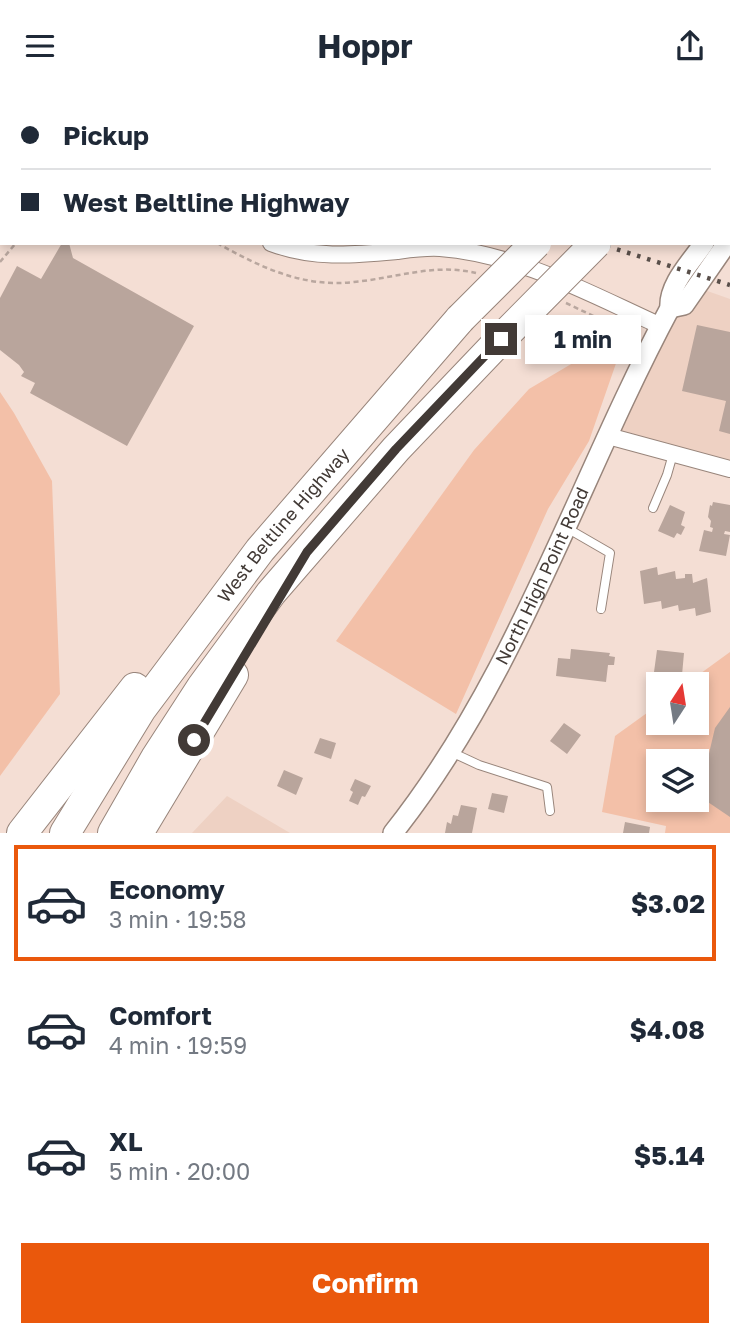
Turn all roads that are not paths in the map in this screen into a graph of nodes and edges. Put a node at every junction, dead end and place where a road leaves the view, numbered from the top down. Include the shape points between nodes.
1 (276, 245) edge
2 (534, 245) edge
3 (594, 245) edge
4 (703, 245) edge
5 (726, 245) edge
6 (665, 317) junction
7 (608, 436) junction
8 (673, 454) junction
9 (730, 469) edge
10 (653, 508) dead end
11 (565, 527) junction
12 (307, 552) junction
13 (229, 591) junction
14 (601, 609) dead end
15 (450, 751) junction
16 (550, 811) dead end
17 (22, 833) edge
18 (65, 833) edge
19 (113, 833) edge
20 (138, 833) edge
21 (393, 833) edge

1 - 6 street via 341,256 420,248 458,250 504,261
2 - 13 highway, West Beltline Highway, bridge via 460,320
3 - 12 highway, West Beltline Highway, bridge via 396,449
4 - 6 street, North High Point Road via 669,297
5 - 6 street, North High Point Road via 684,305
6 - 7 street, North High Point Road
7 - 8 street
7 - 11 street, North High Point Road
8 - 9 street
8 - 10 lane
11 - 14 lane via 610,553
11 - 15 street, North High Point Road via 495,678
12 - 19 highway, West Beltline Highway via 221,659
12 - 20 highway
13 - 17 highway via 187,621
13 - 18 highway, West Beltline Highway via 141,709
15 - 16 lane via 547,787
15 - 21 street, North High Point Road

